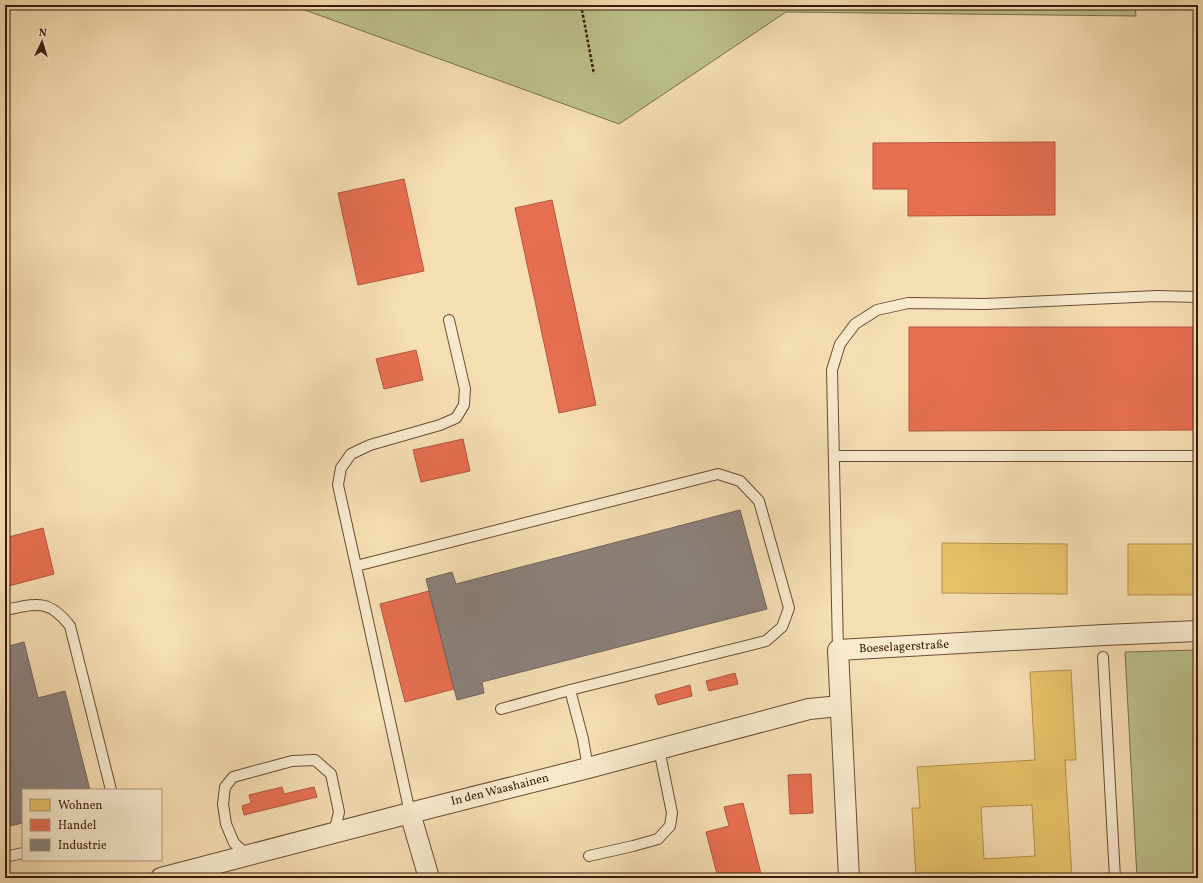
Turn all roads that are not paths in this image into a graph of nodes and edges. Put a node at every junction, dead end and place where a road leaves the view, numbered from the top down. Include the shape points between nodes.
1 (1198, 297) edge
2 (449, 320) dead end
3 (834, 456) junction
4 (1198, 456) edge
5 (356, 566) junction
6 (5, 610) edge
7 (1198, 631) edge
8 (838, 650) junction
9 (1104, 657) dead end
10 (570, 690) junction
11 (840, 706) junction
12 (501, 709) dead end
13 (659, 749) junction
14 (588, 768) junction
15 (111, 789) edge
16 (410, 813) junction
17 (334, 833) junction
18 (22, 853) edge
19 (247, 855) junction
20 (589, 856) dead end
21 (5, 857) edge
22 (161, 878) edge
23 (429, 878) edge
24 (849, 878) edge
25 (1115, 878) edge

1 - 3 lane via 1156,296 985,304 908,303 877,310 855,324 840,344 832,370
2 - 5 lane via 465,389 464,405 456,418 370,445 351,454 341,468 338,485
3 - 4 lane
3 - 8 lane
5 - 10 lane via 718,474 740,481 759,501 789,608 782,627 766,641
5 - 16 lane
6 - 15 lane via 36,604 49,607 61,615 70,626
7 - 8 street, Boeselagerstraße
8 - 11 street
9 - 25 lane
10 - 12 lane
10 - 14 lane
11 - 13 street, In den Waashainen via 809,709
11 - 24 street
13 - 14 street, In den Waashainen
13 - 20 lane via 672,813 670,826 658,839
14 - 16 street, In den Waashainen
16 - 17 street, In den Waashainen
16 - 23 street
17 - 19 street, In den Waashainen
17 - 19 lane via 338,812 330,774 316,760 292,761 233,778 224,787 226,824 234,843
18 - 21 lane
19 - 22 street, In den Waashainen

